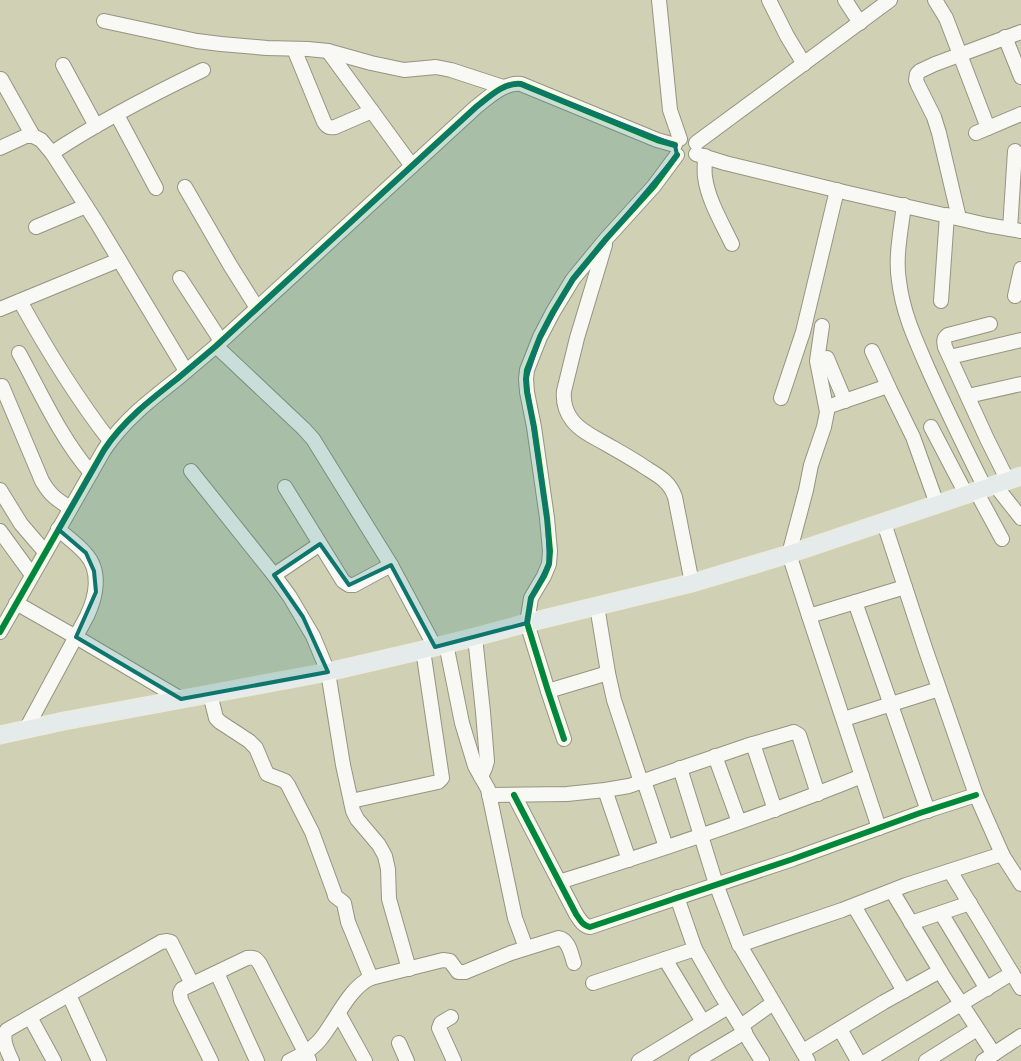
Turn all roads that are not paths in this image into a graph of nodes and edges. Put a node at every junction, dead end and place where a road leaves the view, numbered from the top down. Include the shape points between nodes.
1 (659, 0) edge
2 (769, 0) edge
3 (845, 0) edge
4 (890, 0) edge
5 (935, 0) edge
6 (104, 21) dead end
7 (860, 23) junction
8 (1021, 32) edge
9 (1005, 38) junction
10 (294, 49) junction
11 (328, 51) junction
12 (960, 55) junction
13 (804, 64) junction
14 (63, 65) dead end
15 (203, 70) dead end
16 (1021, 77) edge
17 (1, 79) edge
18 (503, 87) junction
19 (372, 111) junction
20 (1021, 114) edge
21 (117, 115) junction
22 (96, 126) junction
23 (34, 136) junction
24 (677, 146) junction
25 (0, 148) edge
26 (1015, 150) dead end
27 (699, 151) junction
28 (52, 153) junction
29 (412, 166) junction
30 (185, 187) dead end
31 (156, 188) dead end
32 (836, 190) junction
33 (904, 205) junction
34 (86, 206) junction
35 (953, 217) junction
36 (36, 227) dead end
37 (1016, 230) edge
38 (606, 239) junction
39 (732, 244) dead end
40 (119, 260) junction
41 (1021, 269) edge
42 (180, 278) dead end
43 (1014, 296) dead end
44 (20, 301) junction
45 (941, 301) dead end
46 (257, 308) junction
47 (0, 309) edge
48 (990, 324) dead end
49 (822, 326) dead end
50 (1021, 340) edge
51 (218, 343) junction
52 (872, 351) dead end
53 (19, 352) dead end
54 (950, 357) junction
55 (827, 358) dead end
56 (186, 371) junction
57 (1021, 384) edge
58 (2, 386) dead end
59 (888, 386) junction
60 (968, 396) junction
61 (781, 398) dead end
62 (845, 401) junction
63 (827, 407) junction
64 (931, 427) dead end
65 (110, 440) junction
66 (191, 472) dead end
67 (91, 473) junction
68 (992, 486) edge
69 (285, 487) dead end
70 (0, 490) edge
71 (937, 504) junction
72 (70, 508) junction
73 (1021, 518) edge
74 (884, 523) junction
75 (58, 529) junction
76 (0, 531) edge
77 (1002, 539) dead end
78 (320, 544) junction
79 (45, 552) junction
80 (789, 554) junction
81 (391, 565) junction
82 (32, 575) junction
83 (274, 575) junction
84 (692, 583) junction
85 (905, 587) junction
86 (855, 602) junction
87 (16, 603) junction
88 (597, 606) junction
89 (809, 616) junction
90 (527, 623) junction
91 (0, 632) edge
92 (76, 637) junction
93 (475, 638) junction
94 (434, 647) junction
95 (328, 672) junction
96 (608, 673) junction
97 (939, 688) junction
98 (548, 691) junction
99 (210, 694) junction
100 (181, 699) junction
101 (890, 704) junction
102 (844, 719) junction
103 (26, 729) junction
104 (0, 734) edge
105 (564, 739) dead end
106 (752, 744) junction
107 (715, 756) junction
108 (680, 768) junction
109 (862, 776) junction
110 (480, 777) junction
111 (643, 781) junction
112 (605, 790) junction
113 (818, 794) junction
114 (490, 795) junction
115 (514, 795) junction
116 (976, 795) junction
117 (351, 801) junction
118 (775, 810) junction
119 (928, 811) junction
120 (739, 822) junction
121 (879, 828) junction
122 (701, 835) junction
123 (666, 847) junction
124 (1002, 854) junction
125 (629, 860) junction
126 (950, 871) junction
127 (559, 882) junction
128 (716, 884) junction
129 (1021, 884) edge
130 (892, 891) junction
131 (677, 897) junction
132 (970, 904) junction
133 (854, 906) junction
134 (941, 913) junction
135 (911, 923) junction
136 (739, 945) junction
137 (526, 948) junction
138 (695, 949) junction
139 (665, 959) junction
140 (574, 963) dead end
141 (409, 969) junction
142 (940, 971) junction
143 (217, 973) junction
144 (1012, 973) junction
145 (371, 978) junction
146 (593, 983) dead end
147 (192, 984) junction
148 (1021, 988) edge
149 (987, 989) junction
150 (904, 991) junction
151 (69, 995) junction
152 (773, 1003) junction
153 (961, 1004) junction
154 (728, 1007) junction
155 (339, 1014) junction
156 (30, 1017) junction
157 (451, 1017) dead end
158 (703, 1022) junction
159 (743, 1029) junction
160 (840, 1029) junction
161 (977, 1029) junction
162 (1021, 1036) edge
163 (399, 1043) dead end
164 (806, 1056) edge
165 (307, 1057) edge
166 (989, 1058) edge
167 (758, 1060) edge
168 (12, 1061) edge
169 (54, 1061) edge
170 (99, 1061) edge
171 (211, 1061) edge
172 (257, 1061) edge
173 (289, 1061) edge
174 (365, 1061) edge
175 (407, 1061) edge
176 (454, 1061) edge
177 (639, 1061) edge
178 (696, 1061) edge
179 (858, 1061) edge
180 (866, 1061) edge
181 (926, 1061) edge

1 - 24 street via 670,110
2 - 13 street
3 - 7 street
4 - 7 street
5 - 12 street via 946,18
6 - 10 street via 205,42
7 - 13 street
8 - 9 street
9 - 12 street
9 - 16 street
10 - 11 street
10 - 19 street via 327,127 335,127
11 - 18 street via 404,70 436,67 451,70
11 - 19 street
12 - 20 street via 982,130
12 - 35 street via 920,71 916,80 939,132
13 - 27 street
14 - 22 street
15 - 21 street
17 - 23 street
18 - 24 street via 521,84
18 - 29 street via 476,107
19 - 29 street
21 - 22 street
21 - 31 street
22 - 28 street
23 - 25 street via 26,136
23 - 28 street
24 - 27 street via 684,137 691,138
24 - 27 street via 680,158 687,160
24 - 38 street via 654,186
26 - 37 street
27 - 32 street via 725,163
27 - 39 street via 706,185
28 - 34 street
29 - 46 street
30 - 46 street
32 - 33 street
32 - 61 street via 803,332
33 - 35 street
33 - 68 street via 898,271 905,314 943,404
34 - 36 street
34 - 40 street
35 - 37 street
35 - 45 street
38 - 84 street via 564,391 567,413 579,428 667,482 675,497
38 - 90 street via 573,279 553,312 527,370 527,392 550,551 549,564 531,598
40 - 44 street
40 - 56 street
41 - 43 street
42 - 51 street
44 - 47 street
44 - 65 street via 83,404
46 - 51 street
48 - 54 street via 948,335 944,341
49 - 63 street via 817,361
50 - 54 street
51 - 56 street
51 - 81 street via 313,439
52 - 59 street
53 - 67 street via 64,437
54 - 60 street
55 - 62 street
56 - 65 street via 139,409
57 - 60 street
58 - 72 street via 48,492
59 - 62 street
59 - 71 street via 913,437
60 - 68 street via 987,439
62 - 63 street
63 - 80 street
64 - 68 street
65 - 67 street
66 - 83 street
67 - 72 street
68 - 71 main road
68 - 73 street
68 - 77 street
69 - 78 street
70 - 79 street via 21,524
71 - 74 main road
72 - 75 street
74 - 80 main road
74 - 85 street
75 - 79 street
75 - 92 street via 86,553 94,570 96,592
76 - 82 street
78 - 81 street via 349,585
78 - 83 street
79 - 82 street
80 - 84 main road
80 - 89 street
81 - 94 street
82 - 87 street
83 - 95 street via 303,617
84 - 88 main road
85 - 86 street
85 - 97 street
86 - 89 street
86 - 101 street
87 - 91 street
87 - 92 street
88 - 90 main road
88 - 96 street
89 - 102 street
90 - 93 main road
90 - 98 street
92 - 100 street
92 - 103 street
93 - 94 main road
93 - 110 street via 487,761
94 - 95 main road
94 - 110 street
94 - 117 street via 442,778 438,782
95 - 99 main road
95 - 117 street
96 - 98 street
96 - 111 street via 614,700
97 - 101 street
97 - 116 street
98 - 105 street
99 - 100 main road
99 - 145 street via 216,718 256,748 267,774 288,785 312,832 335,896 344,902 348,922
100 - 103 main road
101 - 102 street
101 - 119 street
102 - 109 street
103 - 104 main road
106 - 107 street
106 - 113 street via 796,733
106 - 118 street
107 - 108 street
107 - 120 street
108 - 111 street
108 - 122 street
109 - 113 street
109 - 121 street
110 - 114 street
111 - 112 street
111 - 123 street
112 - 115 street
112 - 125 street
113 - 118 street
114 - 115 street
114 - 137 street via 516,918
115 - 127 street
116 - 119 street
116 - 124 street
117 - 141 street via 352,811 385,856 389,899
118 - 120 street
119 - 121 street
120 - 122 street
121 - 128 street
122 - 123 street
122 - 128 street
123 - 125 street
124 - 126 street
124 - 129 street
125 - 127 street
126 - 130 street
126 - 132 street
127 - 131 street via 582,923 590,927
128 - 131 street
128 - 136 street
130 - 133 street
130 - 135 street
131 - 138 street
132 - 134 street
132 - 144 street
133 - 136 street
133 - 150 street
134 - 135 street
134 - 149 street
135 - 142 street
136 - 152 street
137 - 140 street via 563,938
137 - 141 street via 465,972 458,972 447,960
138 - 139 street
138 - 154 street
139 - 146 street
139 - 158 street
141 - 145 street
142 - 150 street
142 - 153 street
143 - 147 street
143 - 165 street via 247,958 256,959
143 - 172 street
144 - 148 street
144 - 149 street
145 - 155 street via 351,995
147 - 151 street via 174,947 167,941
147 - 171 street via 180,992
149 - 153 street
150 - 160 street
151 - 156 street
151 - 170 street
152 - 159 street
152 - 164 street
153 - 161 street
153 - 180 street
154 - 158 street
154 - 159 street
155 - 165 street
155 - 174 street
156 - 168 street via 3,1034
156 - 169 street
157 - 176 street via 439,1028
158 - 177 street
159 - 167 street
159 - 178 street
160 - 164 street
160 - 179 street
161 - 166 street
161 - 181 street
162 - 166 street
163 - 175 street
165 - 173 street

